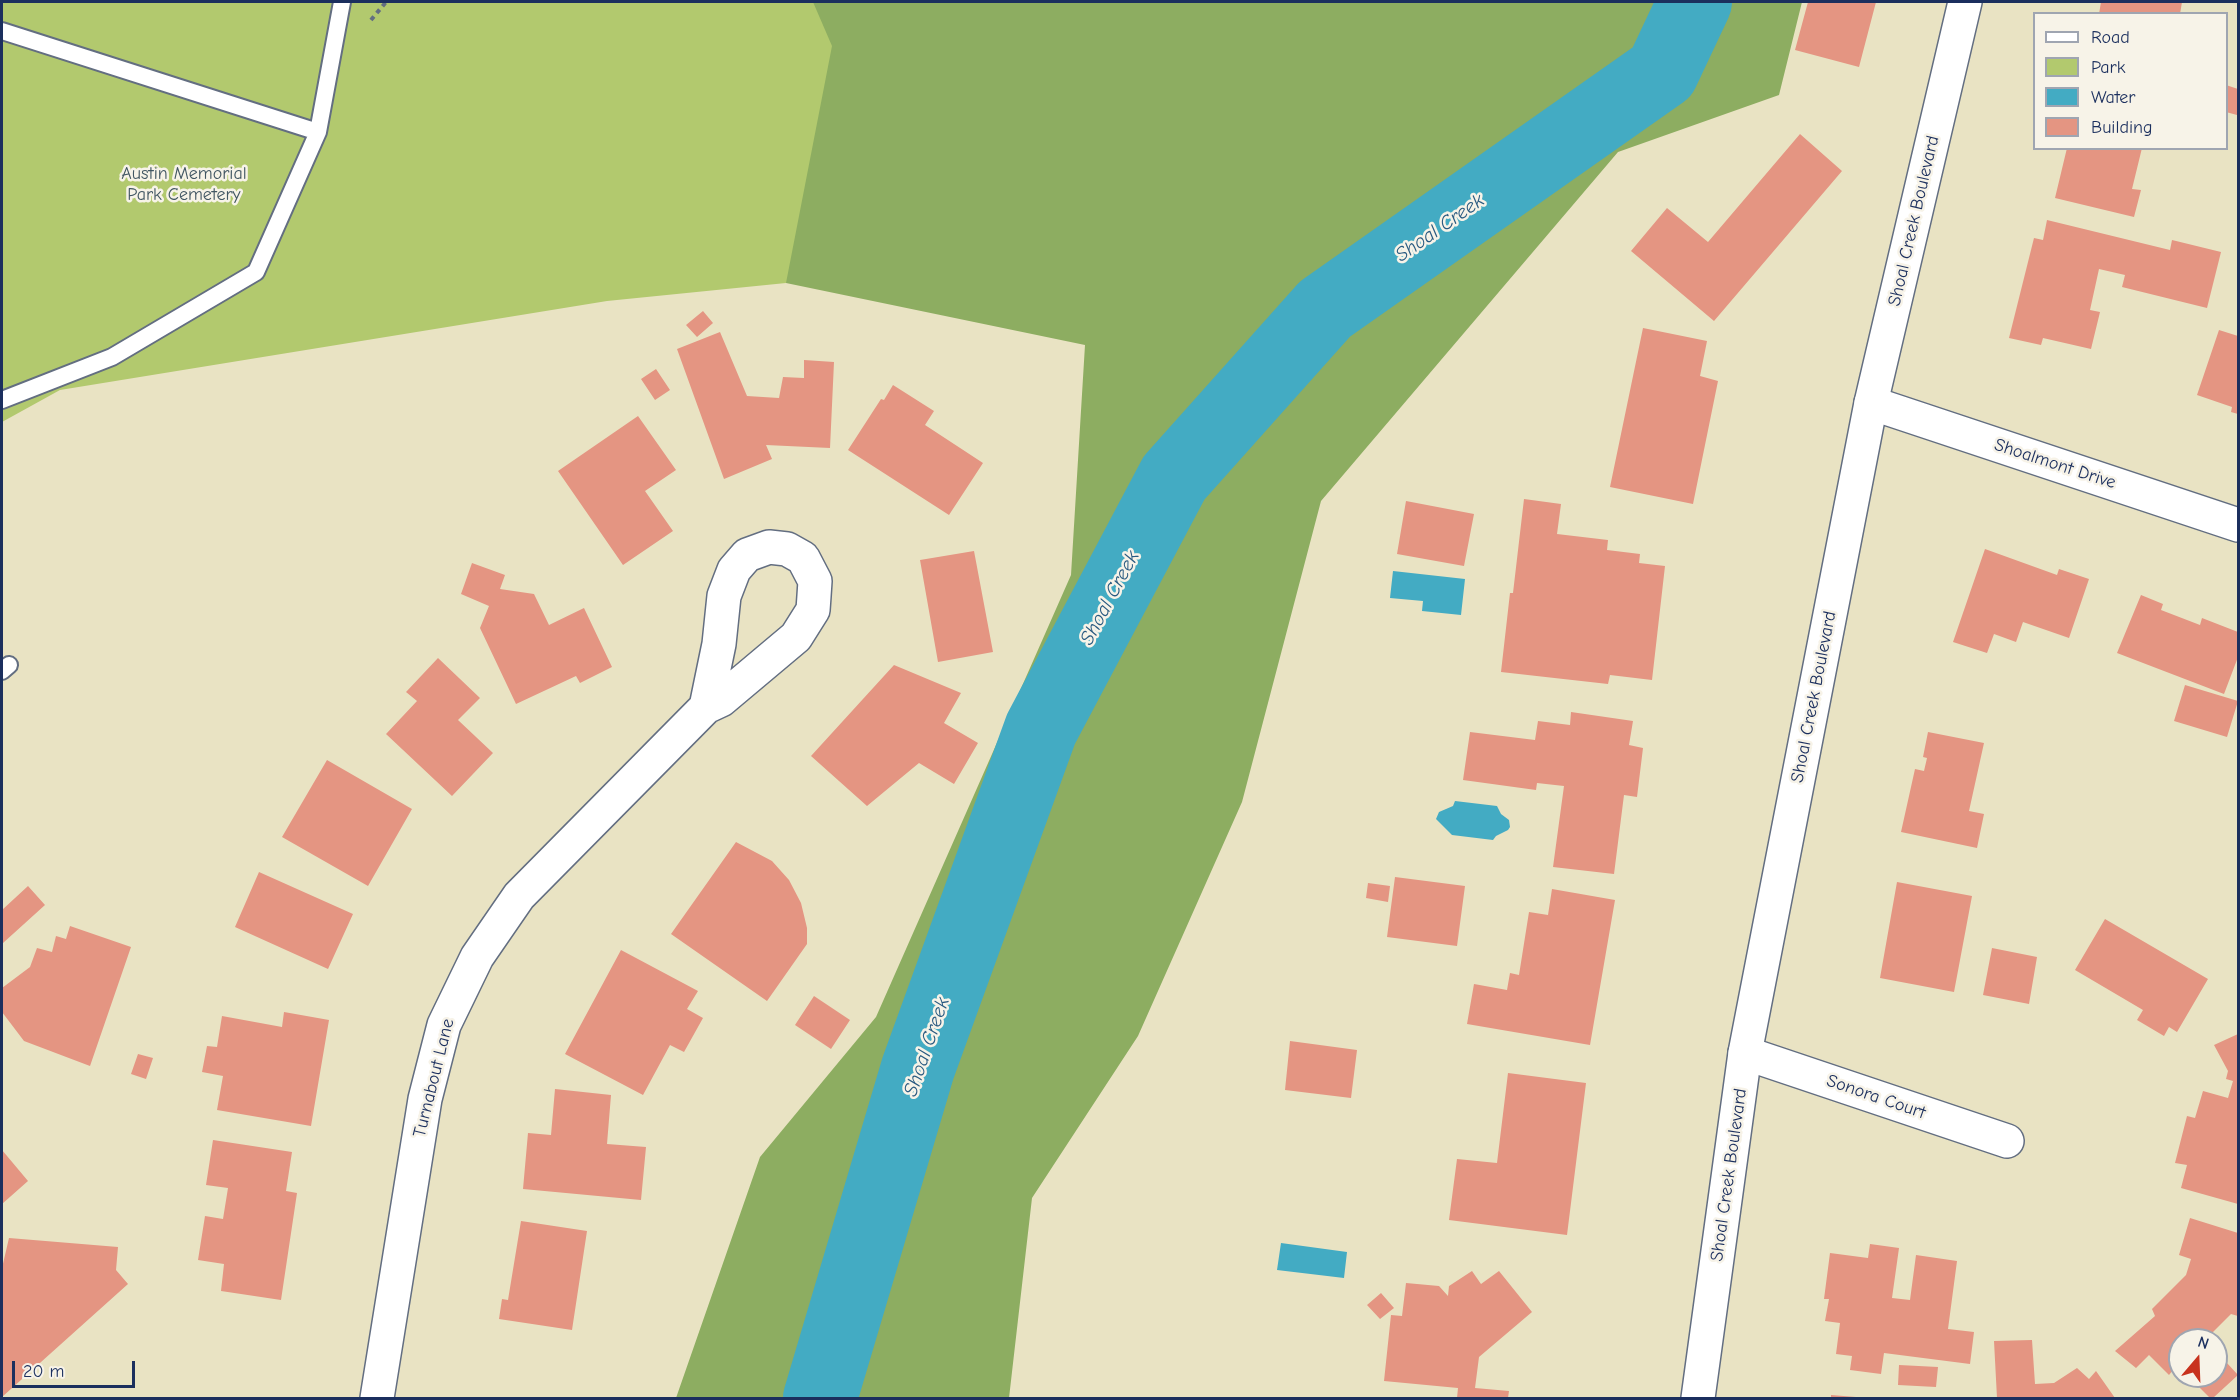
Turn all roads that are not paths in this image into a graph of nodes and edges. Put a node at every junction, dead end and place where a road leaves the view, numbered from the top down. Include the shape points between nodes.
1 (342, 2) edge
2 (1965, 2) edge
3 (2, 31) edge
4 (318, 132) junction
5 (2, 400) edge
6 (1871, 404) junction
7 (2238, 525) edge
8 (706, 707) junction
9 (1745, 1053) junction
10 (2007, 1141) dead end
11 (377, 1398) edge
12 (1698, 1398) edge

1 - 4 lane
2 - 6 street, Shoal Creek Boulevard
3 - 4 lane
4 - 5 lane via 256,272 112,357
6 - 7 street, Shoalmont Drive
6 - 9 street, Shoal Creek Boulevard
8 - 8 street, Turnabout Lane via 721,700 796,636 813,610 815,581 803,558 787,549 770,547 747,555 734,570 724,596
8 - 11 street, Turnabout Lane via 519,896 477,957 444,1025 425,1099
9 - 10 street, Sonora Court
9 - 12 street, Shoal Creek Boulevard

